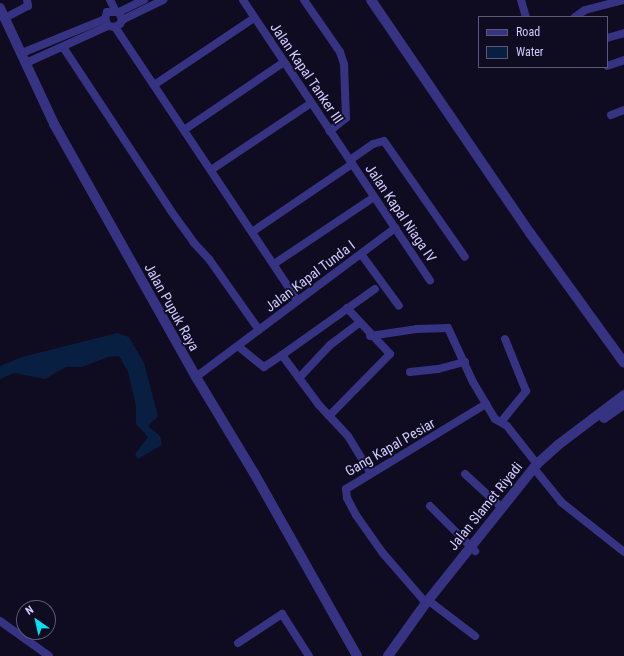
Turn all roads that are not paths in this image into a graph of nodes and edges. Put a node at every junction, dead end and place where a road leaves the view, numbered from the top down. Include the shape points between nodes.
1 (27, 0) edge
2 (110, 0) edge
3 (144, 0) edge
4 (163, 0) edge
5 (242, 0) edge
6 (304, 0) edge
7 (371, 0) edge
8 (521, 0) edge
9 (624, 0) edge
10 (0, 8) edge
11 (118, 14) junction
12 (526, 16) edge
13 (576, 16) edge
14 (5, 18) junction
15 (254, 18) junction
16 (109, 24) junction
17 (624, 33) edge
18 (608, 38) edge
19 (63, 47) junction
20 (22, 53) junction
21 (624, 60) edge
22 (284, 62) junction
23 (26, 63) junction
24 (608, 66) edge
25 (154, 85) junction
26 (311, 103) junction
27 (624, 110) edge
28 (611, 115) dead end
29 (184, 130) junction
30 (330, 131) junction
31 (351, 162) junction
32 (211, 170) junction
33 (374, 197) junction
34 (395, 228) junction
35 (252, 232) junction
36 (361, 254) junction
37 (465, 257) dead end
38 (274, 264) junction
39 (430, 280) dead end
40 (374, 289) dead end
41 (298, 301) junction
42 (399, 306) dead end
43 (348, 308) junction
44 (358, 323) junction
45 (259, 330) junction
46 (370, 336) junction
47 (505, 339) dead end
48 (240, 346) junction
49 (282, 356) junction
50 (466, 362) junction
51 (624, 363) edge
52 (410, 372) dead end
53 (196, 377) junction
54 (299, 378) junction
55 (624, 395) edge
56 (486, 404) junction
57 (624, 404) edge
58 (329, 416) junction
59 (501, 422) junction
60 (537, 468) junction
61 (370, 472) junction
62 (465, 474) dead end
63 (430, 506) dead end
64 (501, 507) junction
65 (472, 550) junction
66 (624, 552) edge
67 (430, 604) junction
68 (0, 621) edge
69 (475, 636) dead end
70 (238, 643) dead end
71 (49, 656) edge
72 (308, 656) edge
73 (357, 656) edge
74 (388, 656) edge
75 (396, 656) edge

1 - 14 street via 28,6
2 - 11 street
3 - 11 street
4 - 11 street
5 - 15 street, Jalan Kapal Tanker III
6 - 30 street via 340,52 344,64 346,118
7 - 51 street via 521,220
8 - 12 street
9 - 13 street via 585,10
10 - 14 street, Jalan Pupuk Raya
11 - 16 street
11 - 16 street via 107,12
14 - 20 street, Jalan Pupuk Raya
15 - 22 street, Jalan Kapal Tanker III
15 - 25 street
16 - 19 street
16 - 20 street
16 - 25 street
17 - 18 street
19 - 23 street
19 - 45 street via 194,243 209,259
20 - 23 street, Jalan Pupuk Raya
21 - 24 street
22 - 26 street, Jalan Kapal Tanker III
22 - 29 street
23 - 53 street, Jalan Pupuk Raya via 54,124
25 - 29 street
26 - 30 street, Jalan Kapal Tanker III
26 - 32 street
27 - 28 street
29 - 32 street
30 - 31 street, Jalan Kapal Tanker III
31 - 33 street, Jalan Kapal Niaga IV
31 - 35 street
31 - 37 street via 373,144 384,141
32 - 35 street
33 - 34 street, Jalan Kapal Niaga IV
33 - 38 street
34 - 36 street, Jalan Kapal Tunda I
34 - 39 street, Jalan Kapal Niaga IV
35 - 38 street
36 - 41 street, Jalan Kapal Tunda I
36 - 42 street
38 - 41 street
40 - 43 street
41 - 45 street, Jalan Kapal Tunda I
43 - 44 street
43 - 49 street
44 - 46 street
44 - 54 street via 330,345
45 - 48 street, Jalan Kapal Tunda I
46 - 50 street via 445,326 450,330
46 - 58 street via 388,352 389,356
47 - 59 street via 526,392
48 - 49 street via 264,367
48 - 53 street, Jalan Kapal Tunda I
49 - 54 street
50 - 52 street
50 - 56 street
53 - 73 street, Jalan Pupuk Raya via 254,473
54 - 58 street
55 - 60 street, Jalan Slamet Riyadi via 573,433
56 - 59 street via 495,419
56 - 61 street, Gang Kapal Pesiar via 435,437
57 - 60 street, Jalan Slamet Riyadi via 582,432
58 - 61 street via 348,436
59 - 60 street
60 - 64 street, Jalan Slamet Riyadi
60 - 65 street, Jalan Slamet Riyadi
60 - 66 street via 561,502
61 - 67 street, Gang Kapal Pesiar via 348,487 347,498 382,552
62 - 64 street
63 - 65 street
64 - 65 street, Jalan Slamet Riyadi
65 - 67 street, Jalan Slamet Riyadi
67 - 69 street
67 - 74 street, Jalan Slamet Riyadi
67 - 75 street, Jalan Slamet Riyadi
68 - 71 street
70 - 72 street via 282,614

